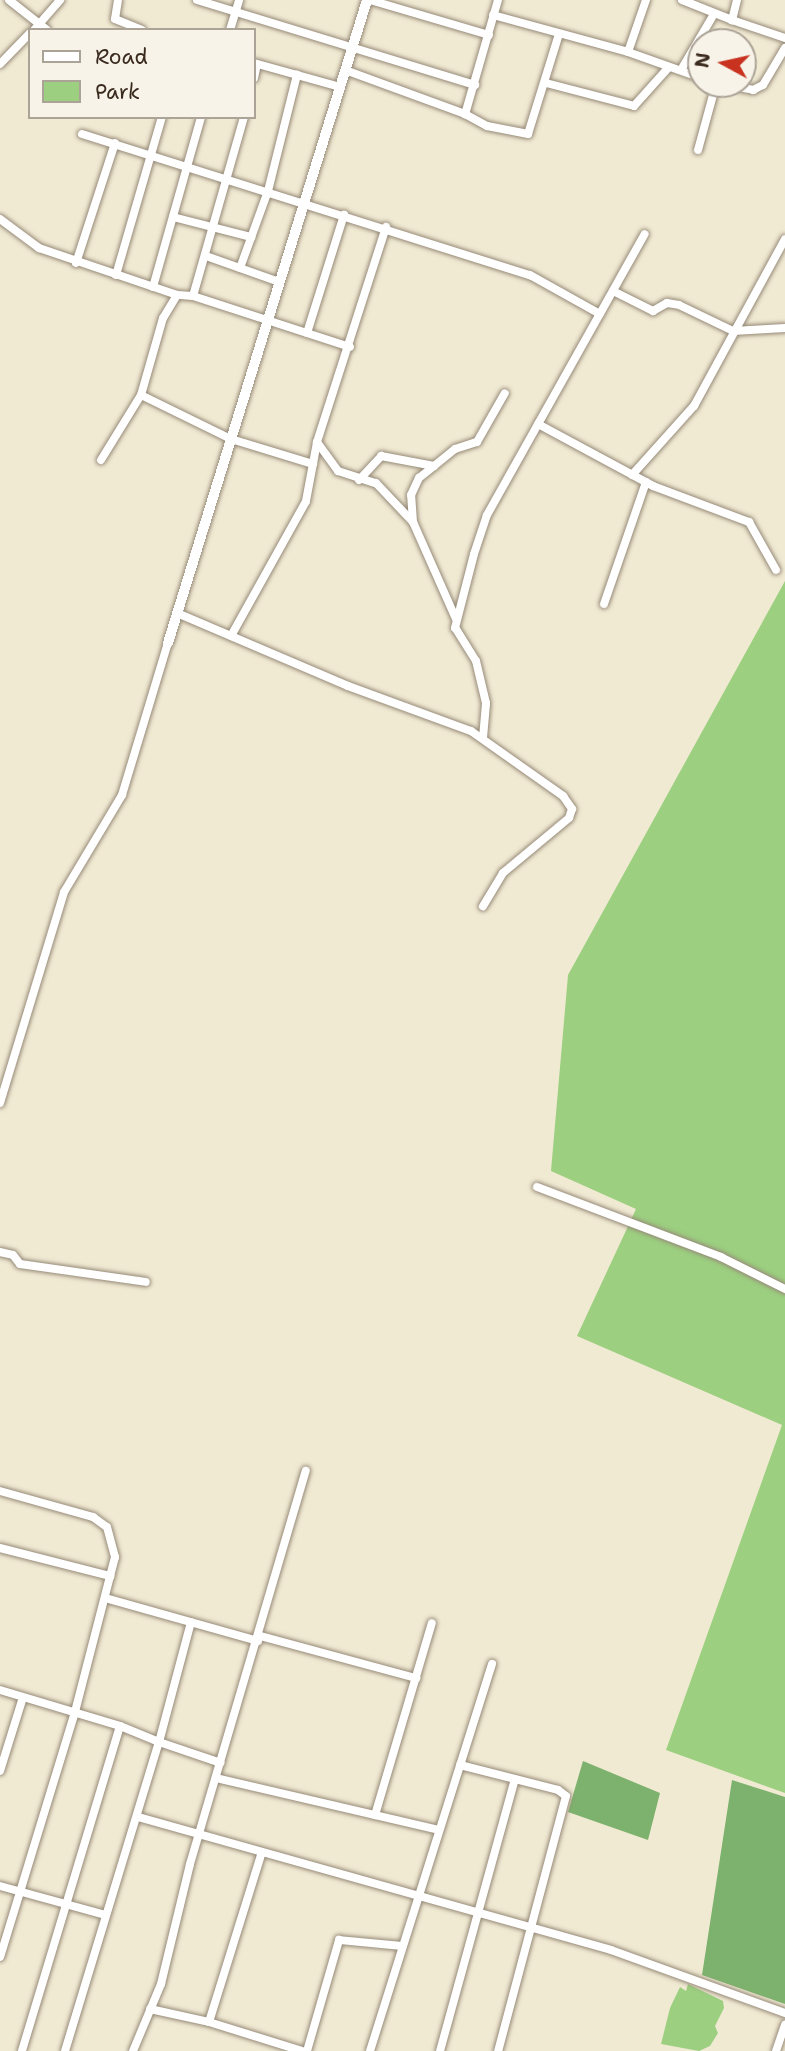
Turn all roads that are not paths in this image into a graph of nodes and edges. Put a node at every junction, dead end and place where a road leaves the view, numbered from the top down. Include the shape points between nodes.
1 (9, 0) edge
2 (60, 0) edge
3 (118, 0) edge
4 (197, 0) edge
5 (239, 0) edge
6 (368, 0) edge
7 (498, 0) edge
8 (646, 0) edge
9 (682, 0) edge
10 (737, 0) edge
11 (235, 11) junction
12 (714, 14) junction
13 (493, 15) junction
14 (732, 20) junction
15 (45, 27) edge
16 (137, 28) edge
17 (231, 28) edge
18 (559, 34) junction
19 (28, 35) edge
20 (489, 35) junction
21 (785, 37) edge
22 (785, 48) edge
23 (352, 49) junction
24 (628, 52) junction
25 (256, 63) edge
26 (0, 64) edge
27 (670, 67) junction
28 (345, 71) junction
29 (681, 71) junction
30 (687, 73) edge
31 (297, 75) junction
32 (546, 83) junction
33 (475, 85) junction
34 (340, 87) junction
35 (757, 88) edge
36 (712, 98) edge
37 (465, 114) junction
38 (161, 119) edge
39 (200, 119) edge
40 (243, 119) edge
41 (82, 134) dead end
42 (115, 143) junction
43 (698, 150) dead end
44 (151, 154) junction
45 (187, 166) junction
46 (228, 178) junction
47 (268, 191) junction
48 (304, 201) junction
49 (344, 215) junction
50 (173, 217) junction
51 (0, 219) edge
52 (214, 227) junction
53 (386, 227) junction
54 (645, 234) dead end
55 (251, 237) junction
56 (785, 239) edge
57 (206, 256) junction
58 (76, 263) junction
59 (240, 268) junction
60 (116, 275) junction
61 (279, 282) junction
62 (153, 287) junction
63 (613, 291) junction
64 (177, 295) junction
65 (193, 296) junction
66 (600, 314) junction
67 (267, 321) junction
68 (785, 328) edge
69 (733, 331) junction
70 (307, 333) junction
71 (350, 347) junction
72 (505, 393) dead end
73 (141, 396) junction
74 (538, 424) junction
75 (231, 439) junction
76 (317, 442) junction
77 (101, 460) dead end
78 (313, 464) junction
79 (435, 466) junction
80 (632, 475) junction
81 (359, 480) junction
82 (646, 482) junction
83 (413, 522) junction
84 (776, 570) dead end
85 (604, 604) dead end
86 (177, 613) junction
87 (456, 619) junction
88 (231, 636) junction
89 (168, 643) joint
90 (483, 738) junction
91 (483, 906) dead end
92 (0, 1103) edge
93 (537, 1186) dead end
94 (0, 1252) edge
95 (146, 1282) dead end
96 (785, 1289) edge
97 (306, 1471) dead end
98 (0, 1491) edge
99 (0, 1548) edge
100 (110, 1576) junction
101 (105, 1598) junction
102 (191, 1622) junction
103 (432, 1623) dead end
104 (259, 1638) junction
105 (492, 1664) dead end
106 (416, 1678) junction
107 (0, 1690) edge
108 (23, 1697) junction
109 (75, 1712) junction
110 (120, 1726) junction
111 (159, 1742) junction
112 (221, 1763) junction
113 (460, 1765) junction
114 (0, 1771) edge
115 (216, 1778) junction
116 (515, 1779) junction
117 (375, 1815) junction
118 (138, 1817) junction
119 (439, 1830) junction
120 (199, 1835) junction
121 (262, 1852) junction
122 (0, 1885) edge
123 (19, 1891) junction
124 (418, 1897) junction
125 (66, 1904) junction
126 (477, 1913) junction
127 (105, 1915) junction
128 (528, 1927) junction
129 (2, 1940) edge
130 (401, 1946) junction
131 (0, 1957) edge
132 (150, 2010) junction
133 (785, 2013) edge
134 (209, 2022) junction
135 (785, 2025) edge
136 (22, 2051) edge
137 (65, 2051) edge
138 (133, 2051) edge
139 (302, 2051) edge
140 (307, 2051) edge
141 (370, 2051) edge
142 (440, 2051) edge
143 (498, 2051) edge
144 (776, 2051) edge

1 - 15 street
2 - 15 street
3 - 16 street via 116,19
4 - 11 street
5 - 11 street
6 - 20 street
6 - 23 street
7 - 13 street
8 - 24 street
9 - 12 street
10 - 14 street
11 - 17 street
11 - 23 street
12 - 14 street
12 - 29 street
13 - 18 street
13 - 20 street
14 - 21 street
18 - 24 street
18 - 32 street
19 - 26 street
20 - 33 street
22 - 35 street
23 - 28 street
23 - 33 street
24 - 27 street
25 - 31 street
27 - 29 street
27 - 32 street via 634,106
28 - 34 street
28 - 37 street
29 - 30 street
31 - 34 street
31 - 47 street
32 - 37 street via 528,134 487,126
33 - 37 street
34 - 48 street
36 - 43 street
38 - 44 street
39 - 45 street
40 - 46 street
41 - 42 street
42 - 44 street
42 - 58 street
44 - 45 street
44 - 60 street
45 - 46 street
45 - 50 street
46 - 47 street
46 - 52 street
47 - 48 street
47 - 55 street
48 - 49 street
48 - 61 street
49 - 53 street
49 - 70 street
50 - 52 street
50 - 62 street
51 - 58 street via 39,248
52 - 55 street
52 - 57 street
53 - 66 street via 530,275
53 - 71 street
54 - 63 street
55 - 59 street
56 - 69 street
57 - 59 street
57 - 65 street
58 - 60 street
59 - 61 street
60 - 62 street
61 - 67 street
62 - 64 street
63 - 66 street
63 - 69 street via 653,311 667,303 678,305
64 - 65 street
64 - 73 street via 158,330
65 - 67 street
66 - 74 street
67 - 70 street
67 - 75 street
68 - 69 street
69 - 80 street via 694,406
70 - 71 street
71 - 76 street
72 - 79 street via 477,442 455,449
73 - 75 street
73 - 77 street
74 - 80 street
74 - 87 street via 487,515
75 - 78 street
75 - 86 street
76 - 78 street
76 - 81 street via 338,471
78 - 88 street via 298,518
79 - 81 street via 381,456
79 - 83 street via 419,478 411,495
80 - 82 street
81 - 83 street via 376,483
82 - 84 street via 749,522
82 - 85 street
83 - 87 street
86 - 88 street
86 - 89 street
87 - 90 street via 457,636 473,650 476,661 485,703
88 - 90 street
89 - 92 street via 122,795 64,892
90 - 91 street via 563,796 572,809 569,818 503,873
93 - 96 street via 721,1258
94 - 95 street via 13,1255 20,1264
97 - 104 street
98 - 100 street via 93,1517 107,1527 115,1557
99 - 100 street
100 - 101 street
101 - 102 street
101 - 109 street
102 - 104 street
102 - 111 street
103 - 106 street
104 - 106 street
104 - 112 street
105 - 113 street
106 - 117 street
107 - 108 street
108 - 109 street
108 - 114 street
109 - 110 street
109 - 123 street
110 - 111 street
110 - 125 street
111 - 112 street
111 - 118 street
112 - 115 street
113 - 116 street
113 - 119 street
115 - 117 street
115 - 120 street
116 - 126 street
116 - 128 street via 558,1790 566,1800
117 - 119 street
118 - 120 street
118 - 127 street
119 - 124 street
120 - 121 street
120 - 132 street via 177,1930
121 - 124 street
121 - 134 street
122 - 123 street
123 - 125 street
123 - 129 street
124 - 126 street
124 - 130 street
125 - 127 street
125 - 136 street
126 - 128 street
126 - 142 street
127 - 137 street
128 - 133 street via 677,1972
128 - 143 street
129 - 131 street
130 - 140 street via 339,1940
130 - 141 street
132 - 134 street
132 - 138 street
134 - 139 street
135 - 144 street

